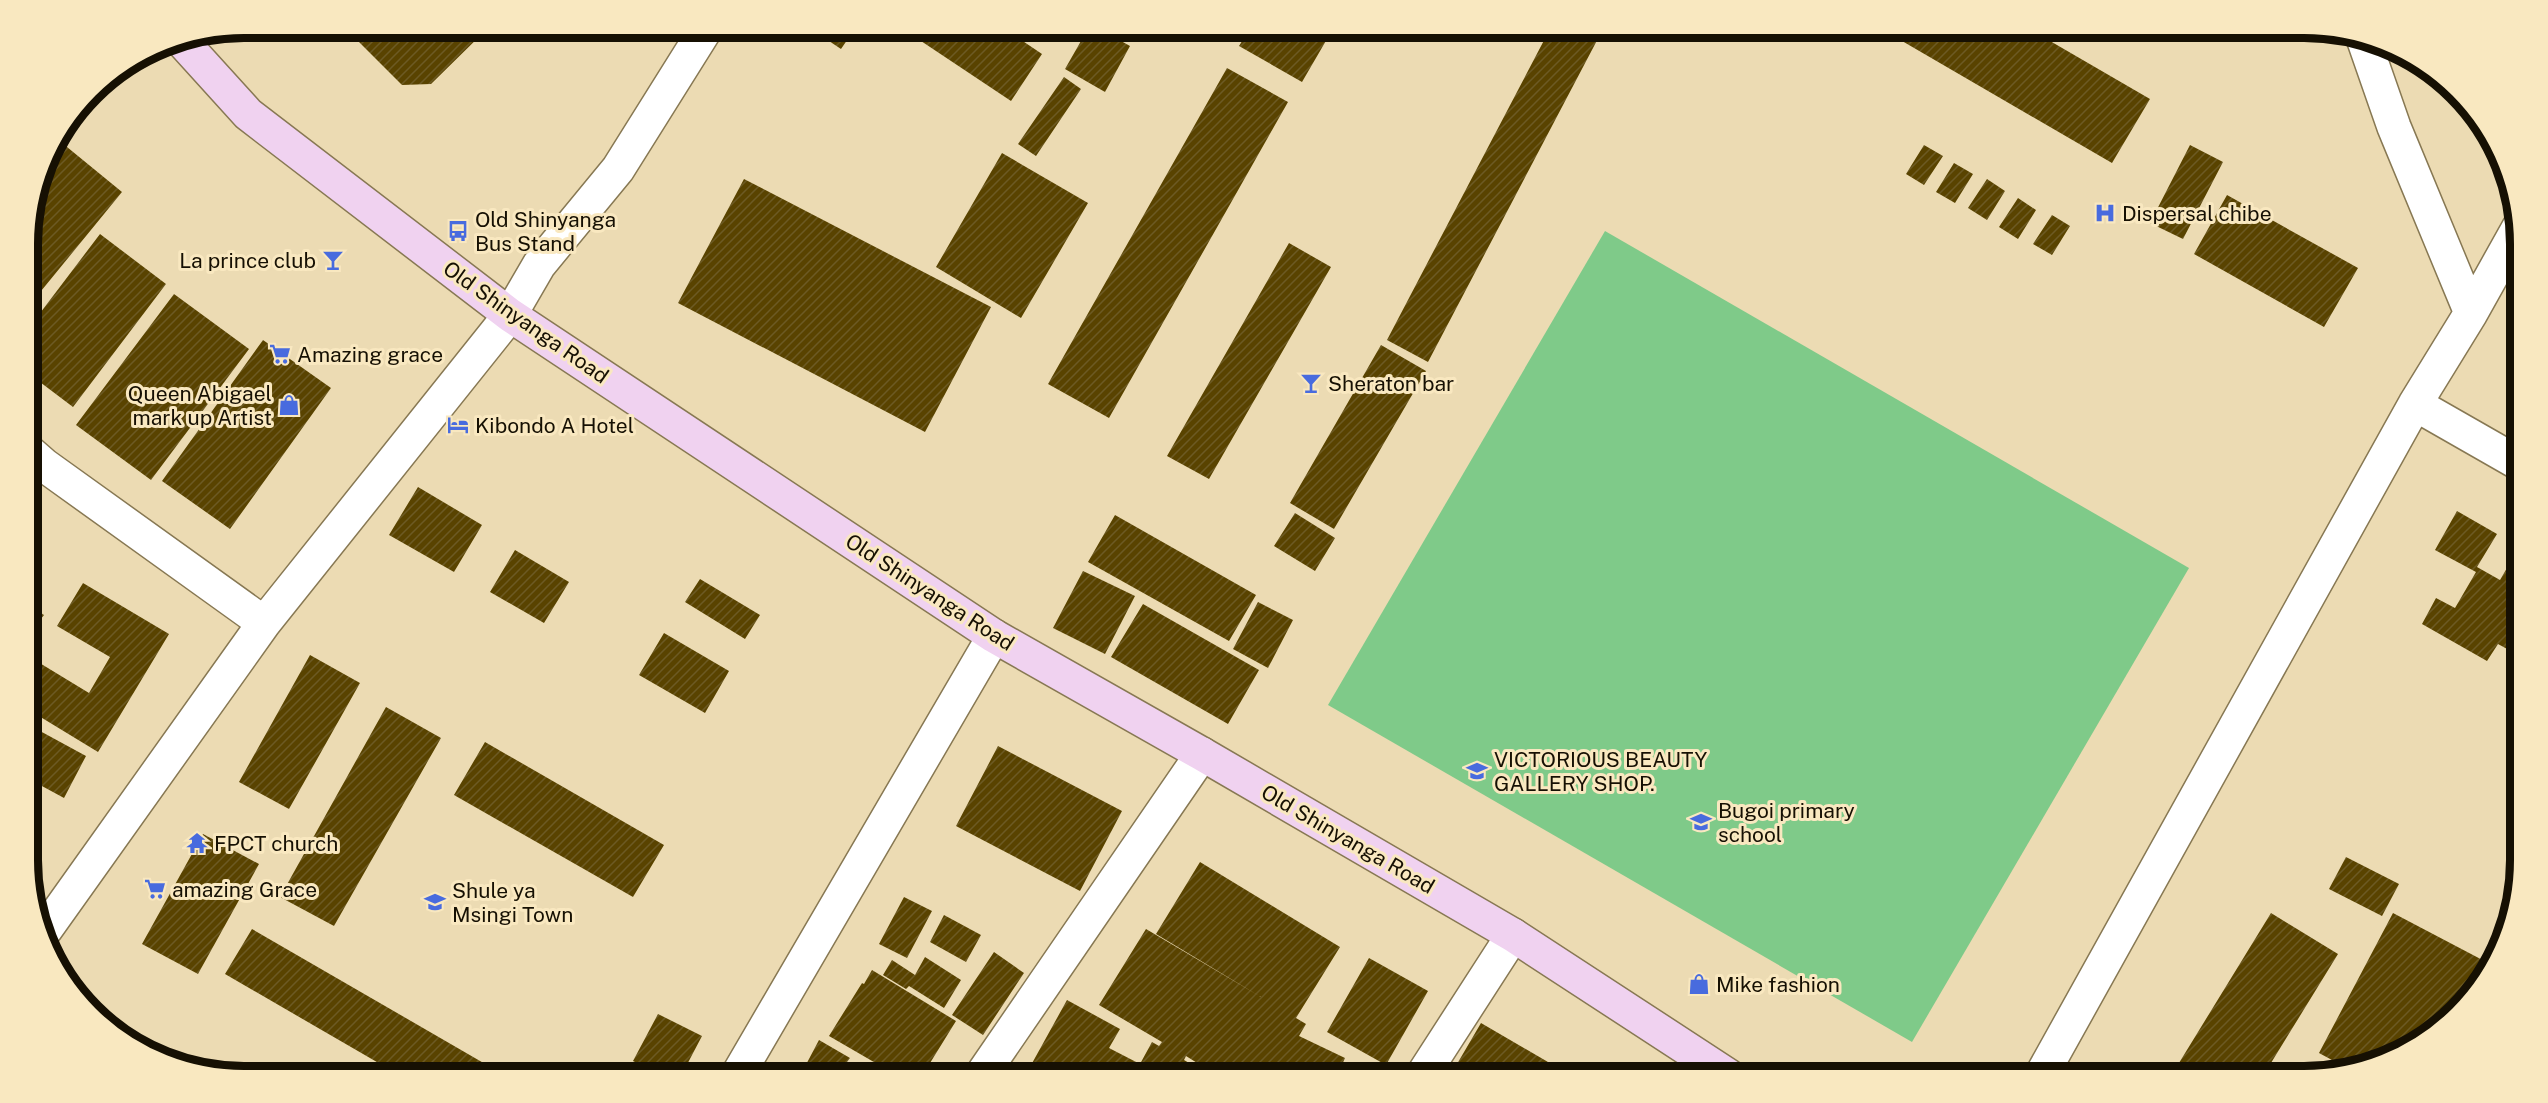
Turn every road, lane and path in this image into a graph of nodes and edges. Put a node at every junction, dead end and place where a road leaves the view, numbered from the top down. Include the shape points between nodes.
1 (699, 38) edge
2 (186, 46) edge
3 (2366, 47) edge
4 (2510, 243) edge
5 (2471, 313) junction
6 (510, 315) junction
7 (2415, 404) junction
8 (2510, 458) edge
9 (38, 460) edge
10 (264, 623) junction
11 (994, 636) junction
12 (1202, 753) junction
13 (49, 925) edge
14 (1513, 935) junction
15 (1429, 1065) edge
16 (1712, 1065) edge
17 (2047, 1065) edge
18 (742, 1066) edge
19 (988, 1066) edge

1 - 6 street via 618,169 539,265
2 - 6 main road, Old Shinyanga Road via 248,114
3 - 5 street via 2394,127
4 - 5 street
5 - 7 street
6 - 10 street
6 - 11 main road, Old Shinyanga Road
7 - 8 street
7 - 17 street
9 - 10 street
10 - 13 street
11 - 12 main road, Old Shinyanga Road
11 - 18 street
12 - 14 main road, Old Shinyanga Road
12 - 19 street
14 - 15 street
14 - 16 main road, Old Shinyanga Road

